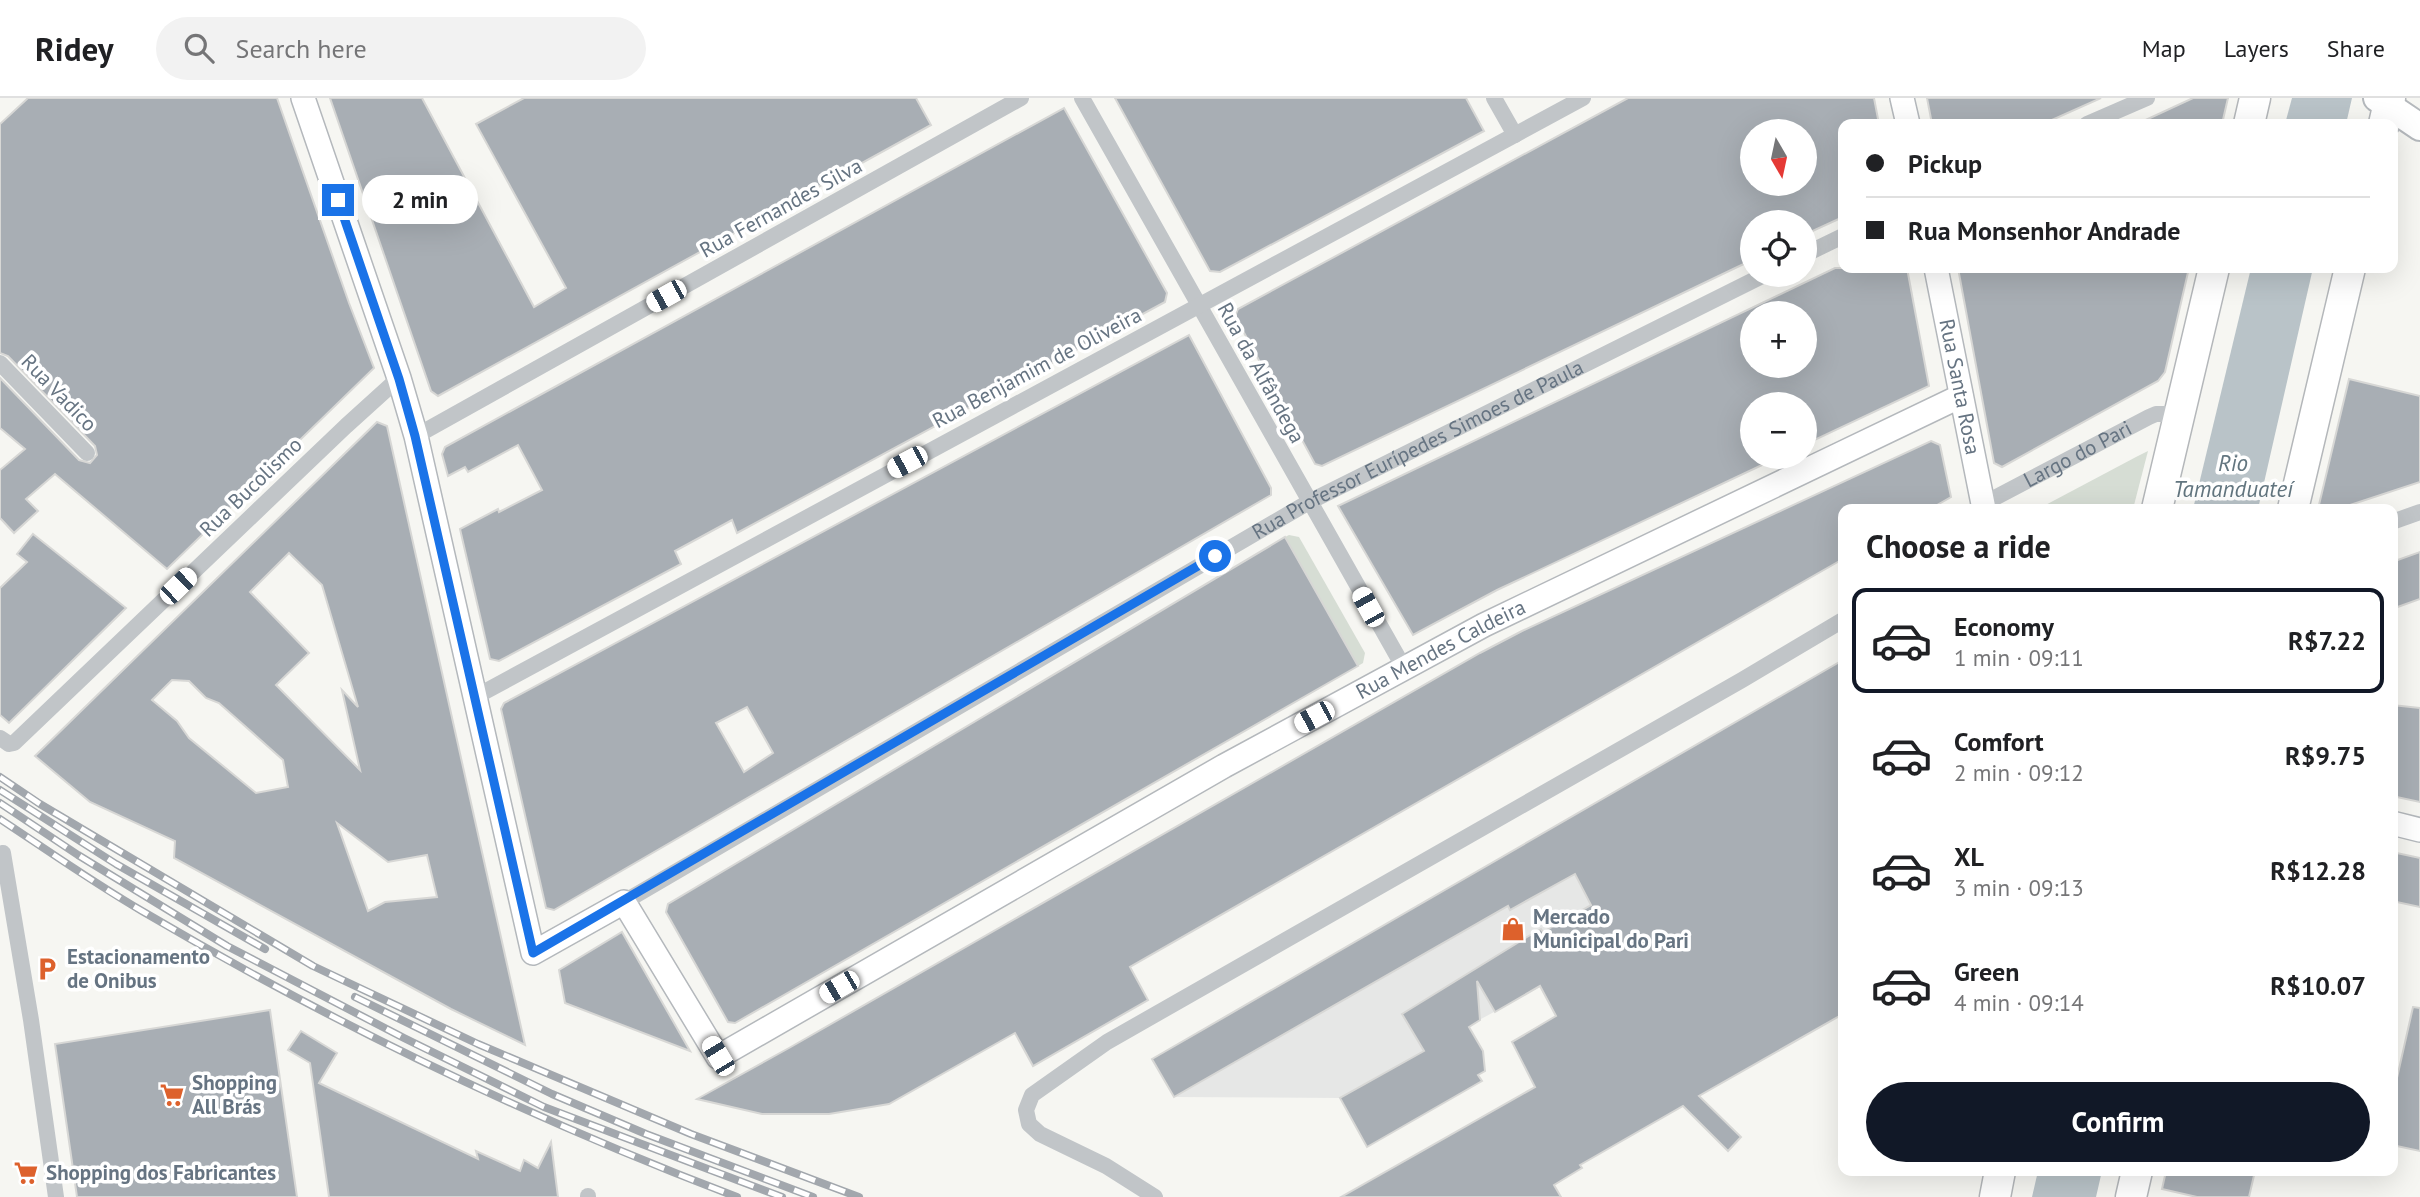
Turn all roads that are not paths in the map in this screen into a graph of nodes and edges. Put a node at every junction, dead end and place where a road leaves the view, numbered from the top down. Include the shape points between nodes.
1 (303, 98) edge
2 (1021, 98) edge
3 (1082, 98) edge
4 (1494, 98) edge
5 (1583, 98) edge
6 (1902, 98) edge
7 (2147, 98) edge
8 (2255, 98) edge
9 (2385, 107) edge
10 (1907, 119) edge
11 (2099, 119) edge
12 (2250, 119) edge
13 (2420, 127) edge
14 (1515, 135) junction
15 (1838, 238) edge
16 (1817, 249) edge
17 (1937, 273) edge
18 (2213, 273) edge
19 (2349, 273) edge
20 (1740, 287) edge
21 (1198, 304) junction
22 (0, 363) edge
23 (399, 379) junction
24 (1961, 396) junction
25 (2179, 414) junction
26 (415, 436) junction
27 (88, 453) dead end
28 (1309, 502) junction
29 (1982, 504) edge
30 (1989, 504) edge
31 (2158, 504) edge
32 (2294, 504) edge
33 (2420, 512) edge
34 (2398, 520) edge
35 (1838, 623) edge
36 (1404, 668) junction
37 (474, 696) junction
38 (6, 741) edge
39 (2398, 824) edge
40 (2420, 830) edge
41 (3, 853) dead end
42 (624, 902) junction
43 (1999, 1176) edge
44 (2136, 1176) edge
45 (56, 1197) edge
46 (1155, 1197) edge
47 (1995, 1197) edge
48 (2131, 1197) edge

1 - 23 street
2 - 26 street, Rua Fernandes Silva
3 - 21 street, Rua da Alfândega
4 - 14 street
5 - 14 street, Rua Benjamim de Oliveira
6 - 10 street
7 - 11 street
8 - 12 highway
9 - 13 main road
14 - 21 street, Rua Benjamim de Oliveira
15 - 16 street
17 - 24 street, Rua Santa Rosa
18 - 25 highway
19 - 32 highway
20 - 28 street, Rua Professor Eurípedes Simoes de Paula
21 - 28 street, Rua da Alfândega
21 - 37 street, Rua Benjamim de Oliveira
22 - 27 street, Rua Vadico
23 - 26 street
23 - 38 street, Rua Bucolismo
24 - 29 street, Rua Santa Rosa
24 - 36 street, Rua Mendes Caldeira via 1484,625
25 - 30 street, Largo do Pari via 2149,417
25 - 31 highway
26 - 37 street
28 - 36 street, Rua da Alfândega
28 - 42 street, Rua Professor Eurípedes Simoes de Paula
33 - 34 street
35 - 46 street via 1107,1042 1032,1095 1026,1110 1029,1124
36 - 42 street, Rua Mendes Caldeira via 718,1056
37 - 42 street, Rua Professor Eurípedes Simoes de Paula via 533,953
39 - 40 street
41 - 45 street
43 - 47 highway
44 - 48 highway

